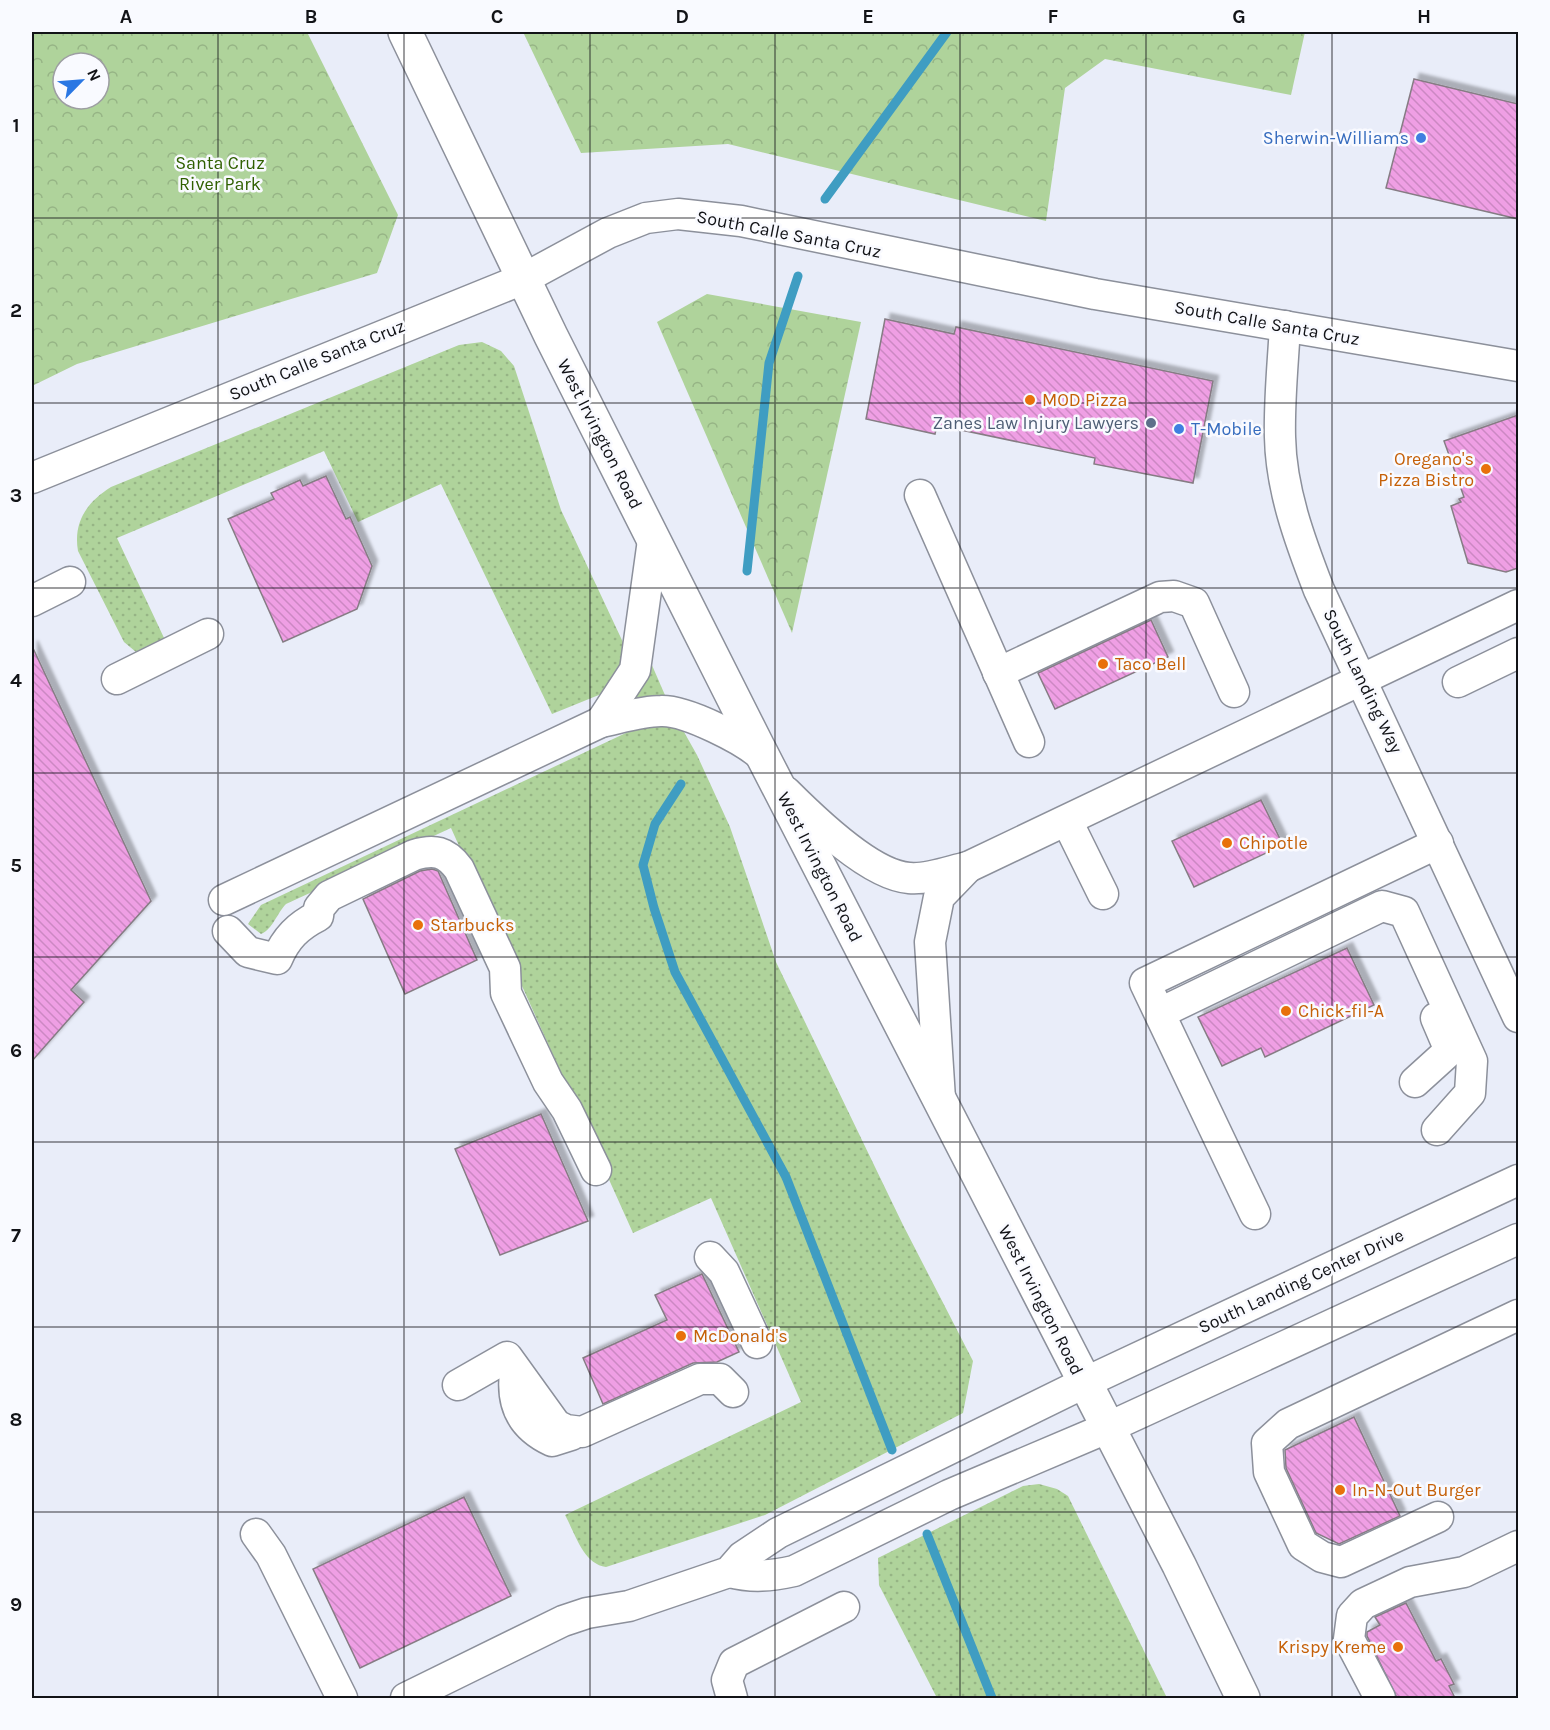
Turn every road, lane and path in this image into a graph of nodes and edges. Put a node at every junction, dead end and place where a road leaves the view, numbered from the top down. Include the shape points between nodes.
1 (405, 32) edge
2 (523, 279) junction
3 (1285, 326) junction
4 (1518, 366) edge
5 (32, 478) edge
6 (920, 495) dead end
7 (653, 540) junction
8 (70, 582) dead end
9 (32, 602) edge
10 (1518, 605) edge
11 (208, 634) dead end
12 (1518, 653) edge
13 (998, 673) junction
14 (117, 679) dead end
15 (1362, 680) junction
16 (1458, 682) dead end
17 (1234, 692) dead end
18 (601, 722) junction
19 (1029, 742) dead end
20 (769, 769) junction
21 (1067, 820) junction
22 (1438, 843) junction
23 (968, 867) junction
24 (1102, 894) dead end
25 (224, 900) dead end
26 (228, 932) dead end
27 (1421, 950) junction
28 (1507, 959) edge
29 (1160, 1013) junction
30 (1518, 1017) edge
31 (1415, 1082) dead end
32 (940, 1102) junction
33 (1437, 1130) dead end
34 (596, 1170) dead end
35 (1518, 1180) edge
36 (1255, 1214) dead end
37 (1518, 1239) edge
38 (711, 1257) dead end
39 (1518, 1315) edge
40 (757, 1343) dead end
41 (1084, 1383) junction
42 (458, 1384) dead end
43 (733, 1392) dead end
44 (1107, 1428) junction
45 (1438, 1517) dead end
46 (256, 1534) dead end
47 (1518, 1546) edge
48 (729, 1572) junction
49 (844, 1607) dead end
50 (342, 1698) edge
51 (405, 1698) edge
52 (732, 1698) edge
53 (1243, 1698) edge
54 (1380, 1698) edge

1 - 2 main road, West Irvington Road
2 - 3 street, South Calle Santa Cruz via 608,233 646,218 678,214 741,221 1095,294
2 - 5 street, South Calle Santa Cruz
2 - 7 main road, West Irvington Road
3 - 4 street, South Calle Santa Cruz
3 - 15 street, South Landing Way via 1280,439 1284,475 1298,534 1319,590
6 - 13 street
7 - 18 street via 635,670
7 - 20 main road, West Irvington Road
8 - 9 street
10 - 15 street
11 - 14 street
12 - 16 street
13 - 17 street via 1160,597 1174,596 1194,603
13 - 19 street
15 - 21 street
15 - 22 street, South Landing Way
18 - 20 street via 660,711 676,712 733,738
18 - 25 street
20 - 23 street via 818,824 886,874 911,879
20 - 32 main road, West Irvington Road
21 - 23 street
21 - 24 street
22 - 28 street, South Landing Way
22 - 29 street via 1145,983
23 - 32 street via 939,897 930,942
26 - 34 street via 248,952 277,959 283,944 295,930 318,916 329,896 414,855 428,851 451,858 505,968 506,993
27 - 29 street via 1404,912 1382,906
27 - 31 street via 1420,983 1448,1046 1447,1053
27 - 33 street via 1472,1061 1470,1093
28 - 30 street, South Landing Way
29 - 36 street
32 - 41 main road, West Irvington Road
35 - 41 street, South Landing Center Drive
37 - 44 street
38 - 40 street via 723,1272
39 - 45 street via 1288,1424 1267,1443 1269,1472 1303,1545 1322,1557 1341,1562
41 - 44 main road, West Irvington Road
41 - 48 street, South Landing Center Drive via 760,1543
42 - 43 street via 511,1362 556,1425 582,1432 700,1378 720,1379
44 - 48 street via 950,1495 794,1571 750,1577
44 - 53 main road, West Irvington Road
46 - 50 street via 271,1555
47 - 54 street via 1464,1572 1410,1582 1363,1604 1352,1617 1349,1639
48 - 51 street via 629,1606 587,1612 563,1621
49 - 52 street via 734,1663 727,1680

